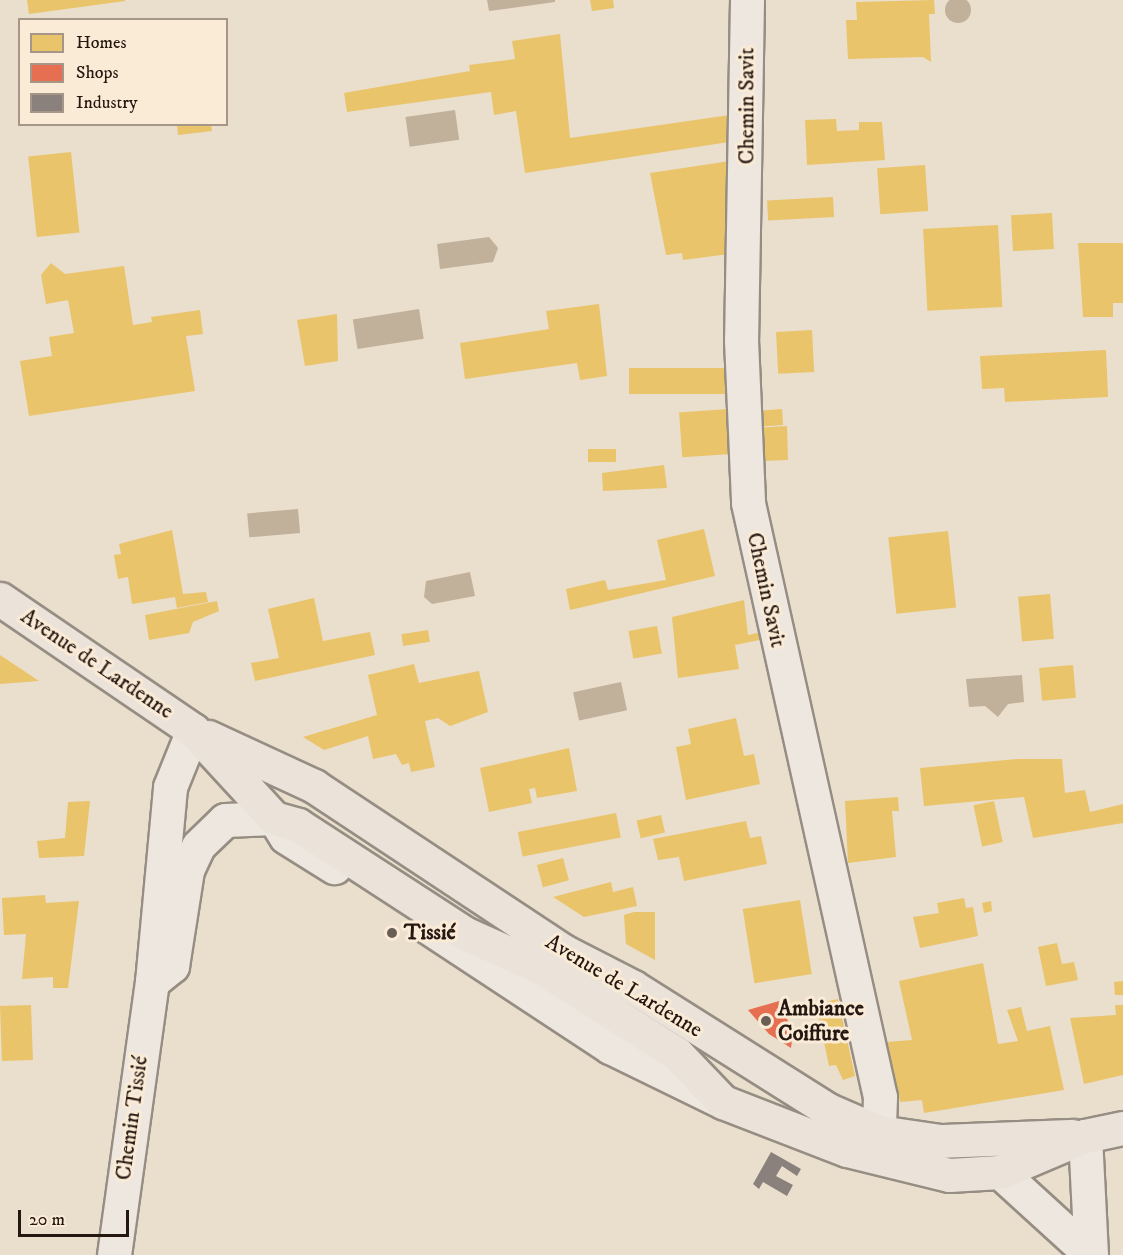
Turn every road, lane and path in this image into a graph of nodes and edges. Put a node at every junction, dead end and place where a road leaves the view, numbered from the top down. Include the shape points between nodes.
1 (747, 0) edge
2 (0, 599) edge
3 (193, 730) junction
4 (274, 818) junction
5 (152, 982) junction
6 (1123, 1128) edge
7 (879, 1132) junction
8 (1085, 1136) junction
9 (847, 1150) junction
10 (1000, 1172) junction
11 (114, 1255) edge
12 (1091, 1255) edge

1 - 7 street, Chemin Savit via 741,351 748,503 871,1050 880,1096
2 - 3 main road, Avenue de Lardenne
3 - 4 main road, Avenue de Lardenne
3 - 5 street, Chemin Tissié via 170,787
3 - 7 main road, Avenue de Lardenne via 314,786 565,952 633,987 828,1110
4 - 5 street via 225,820 198,846 187,870 172,966
4 - 9 main road, Avenue de Lardenne via 298,825 464,933 540,966 677,1054 723,1102
5 - 11 street, Chemin Tissié
6 - 8 main road, Avenue de Lardenne
7 - 8 main road, Avenue de Lardenne via 940,1141
7 - 9 street
8 - 10 main road, Avenue de Lardenne
8 - 12 street
9 - 10 main road, Avenue de Lardenne via 937,1174
10 - 12 street

